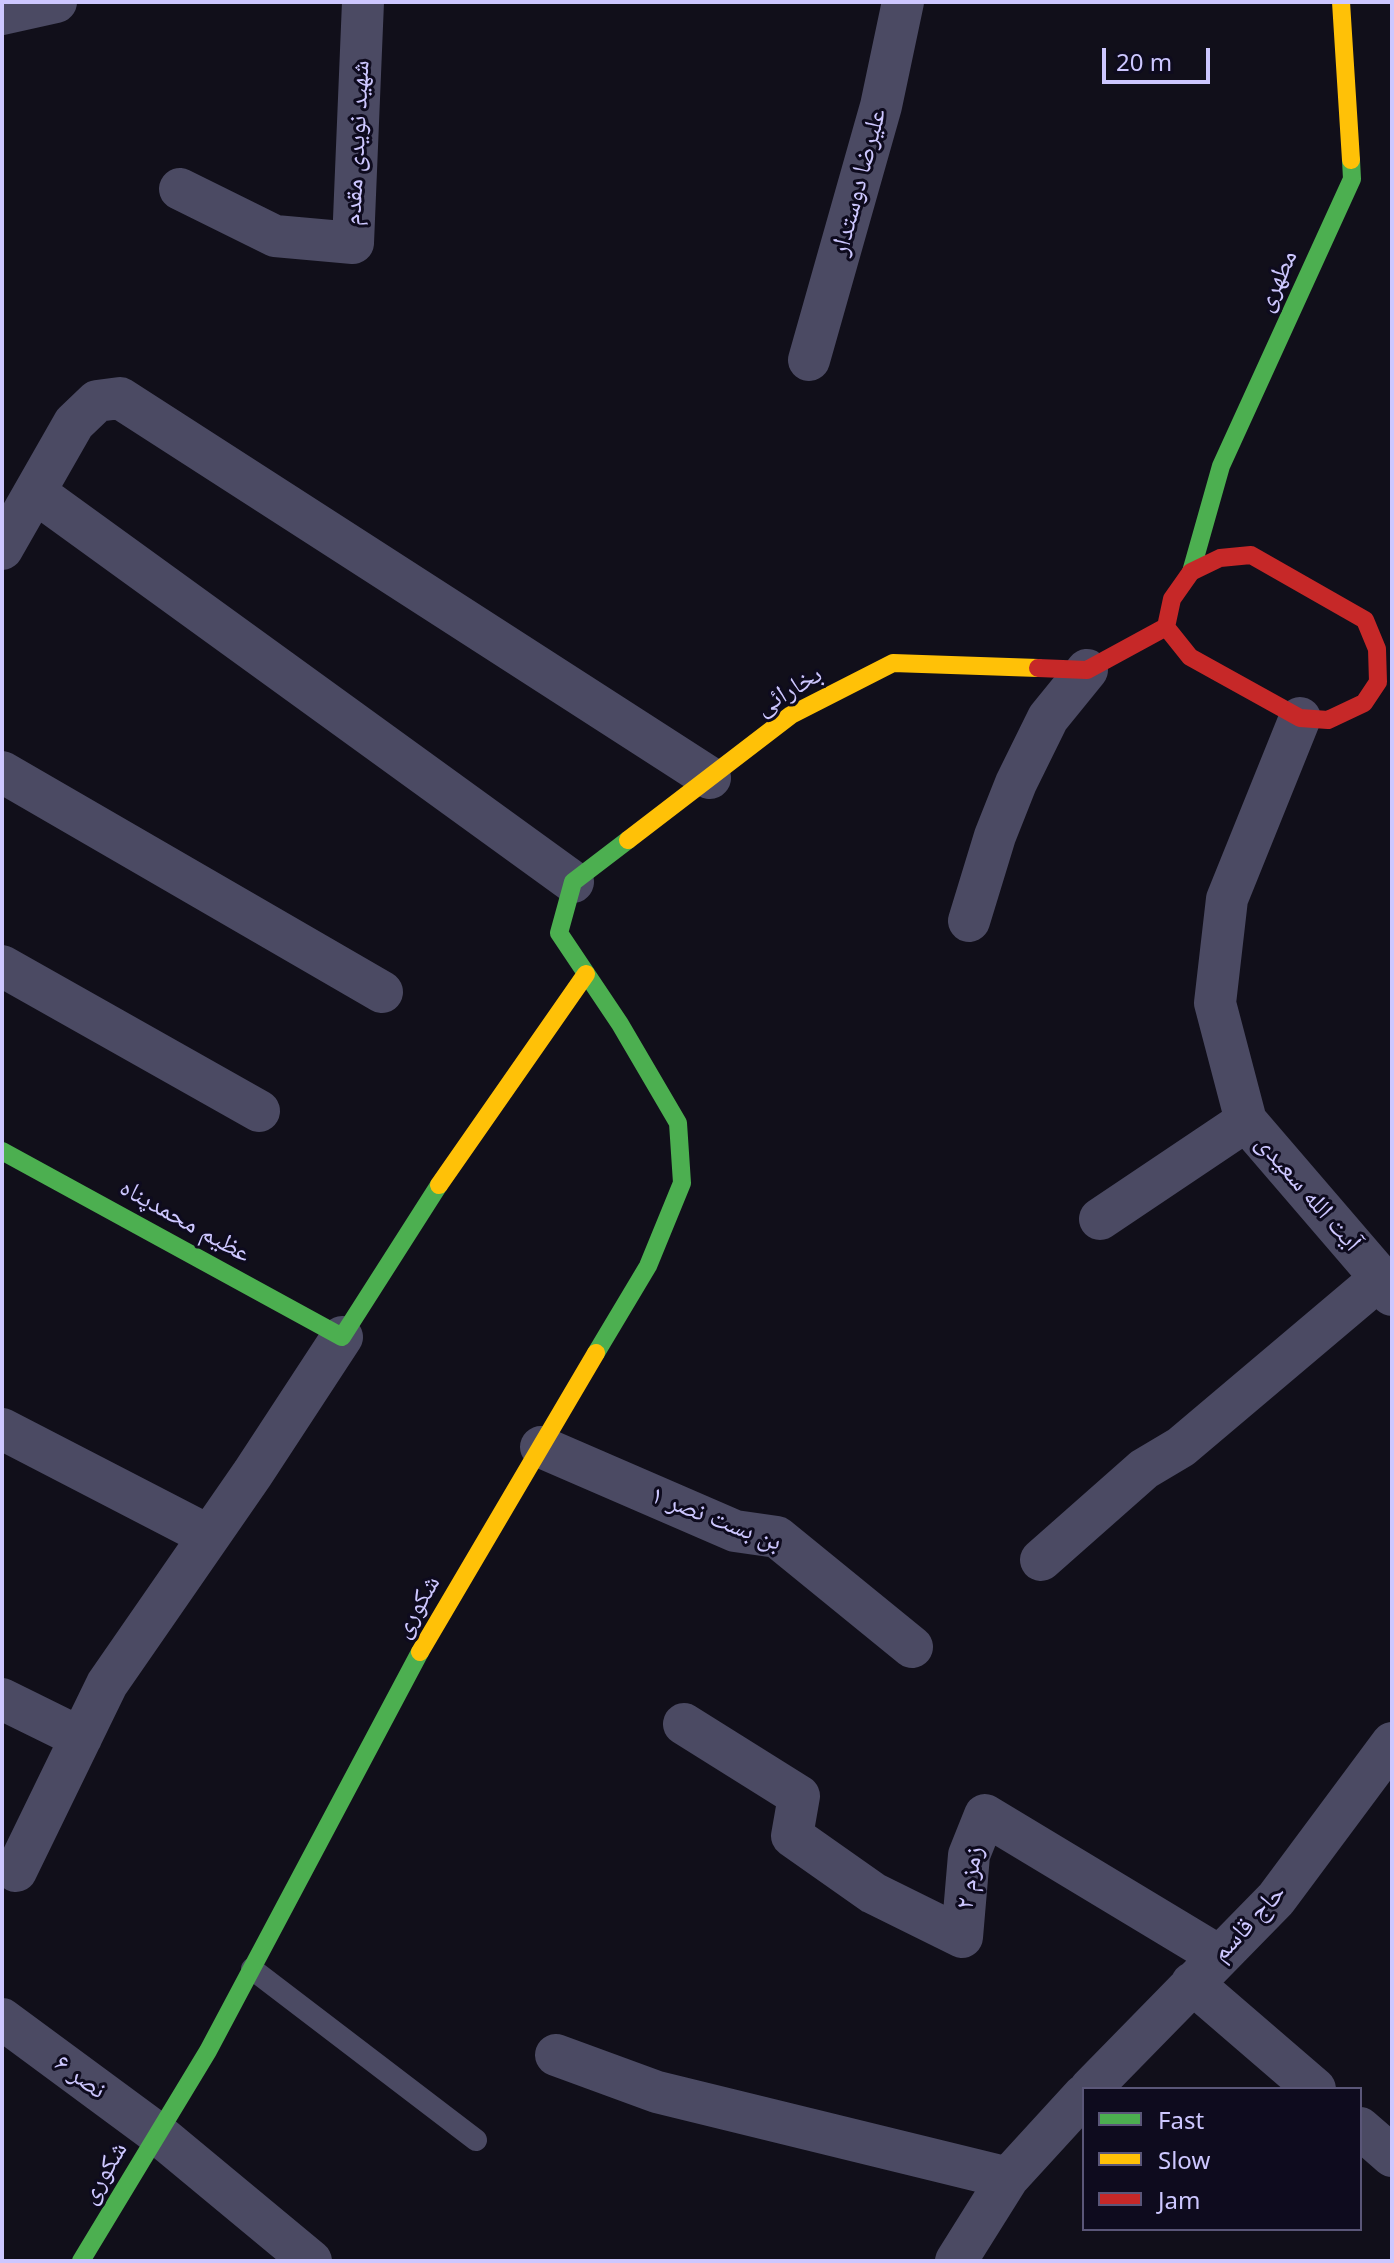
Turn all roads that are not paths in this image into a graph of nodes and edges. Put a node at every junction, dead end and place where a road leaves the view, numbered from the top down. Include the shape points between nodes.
1 (56, 2) edge
2 (363, 2) edge
3 (903, 2) edge
4 (1341, 2) edge
5 (2, 14) edge
6 (180, 189) dead end
7 (809, 360) dead end
8 (36, 493) junction
9 (2, 549) edge
10 (1191, 572) junction
11 (1166, 627) junction
12 (1385, 648) edge
13 (1087, 670) junction
14 (1300, 718) junction
15 (2, 772) edge
16 (710, 778) junction
17 (573, 882) junction
18 (969, 921) dead end
19 (2, 966) edge
20 (586, 974) junction
21 (382, 992) dead end
22 (259, 1111) dead end
23 (1246, 1121) junction
24 (2, 1151) edge
25 (1100, 1219) dead end
26 (1386, 1286) edge
27 (342, 1337) junction
28 (2, 1429) edge
29 (541, 1447) junction
30 (209, 1536) junction
31 (1041, 1560) dead end
32 (912, 1647) dead end
33 (2, 1699) edge
34 (684, 1724) dead end
35 (81, 1738) junction
36 (1392, 1743) edge
37 (16, 1871) dead end
38 (252, 1969) junction
39 (1206, 1969) junction
40 (2, 2019) edge
41 (556, 2055) dead end
42 (1092, 2087) edge
43 (1313, 2087) edge
44 (1082, 2097) edge
45 (1362, 2130) edge
46 (158, 2134) junction
47 (476, 2140) dead end
48 (1392, 2156) edge
49 (1008, 2178) junction
50 (81, 2261) edge
51 (311, 2261) edge
52 (956, 2261) edge

1 - 5 street
2 - 6 street, شهید نویدی مقدم via 353,243 275,236
3 - 7 street, علیرضا دوستدار via 881,106
4 - 10 street, مطهری via 1352,179 1221,466
8 - 9 street
8 - 16 street via 74,423 97,401 120,398
8 - 17 street
10 - 11 street, مطهری via 1172,599
10 - 12 street via 1220,558 1251,555 1365,620
11 - 13 street
11 - 14 street via 1190,657
12 - 14 street via 1378,682 1364,703 1328,720
13 - 16 street, بخارائی via 893,663 791,715
13 - 18 street via 1048,718 1016,783
14 - 23 street, آیت الله سعیدی via 1227,899 1215,1003
15 - 21 street
16 - 17 street, بخارائی
17 - 20 street via 559,933
19 - 22 street
20 - 27 street via 451,1165
20 - 29 street, شکوری via 678,1123 682,1183 648,1266
23 - 25 street
23 - 26 street, آیت الله سعیدی
24 - 27 street, عظیم محمدپناه
26 - 31 street via 1181,1447 1144,1469
27 - 30 street
28 - 30 street
29 - 32 street, بن بست نصر ۱ via 735,1531 777,1537
29 - 38 street, شکوری via 429,1636
30 - 35 street via 107,1684
33 - 35 street
34 - 39 street, زمزم ۲ via 799,1796 792,1836 873,1893 962,1937 969,1855 985,1815
35 - 37 street
36 - 39 street, حاج قاسم via 1276,1899
38 - 46 street, شکوری
38 - 47 lane
39 - 42 street, حاج قاسم
39 - 43 street
40 - 46 street, نصر ۶
41 - 49 street via 657,2092
44 - 49 street
45 - 48 street
46 - 50 street, شکوری
46 - 51 street, نصر ۶
49 - 52 street

